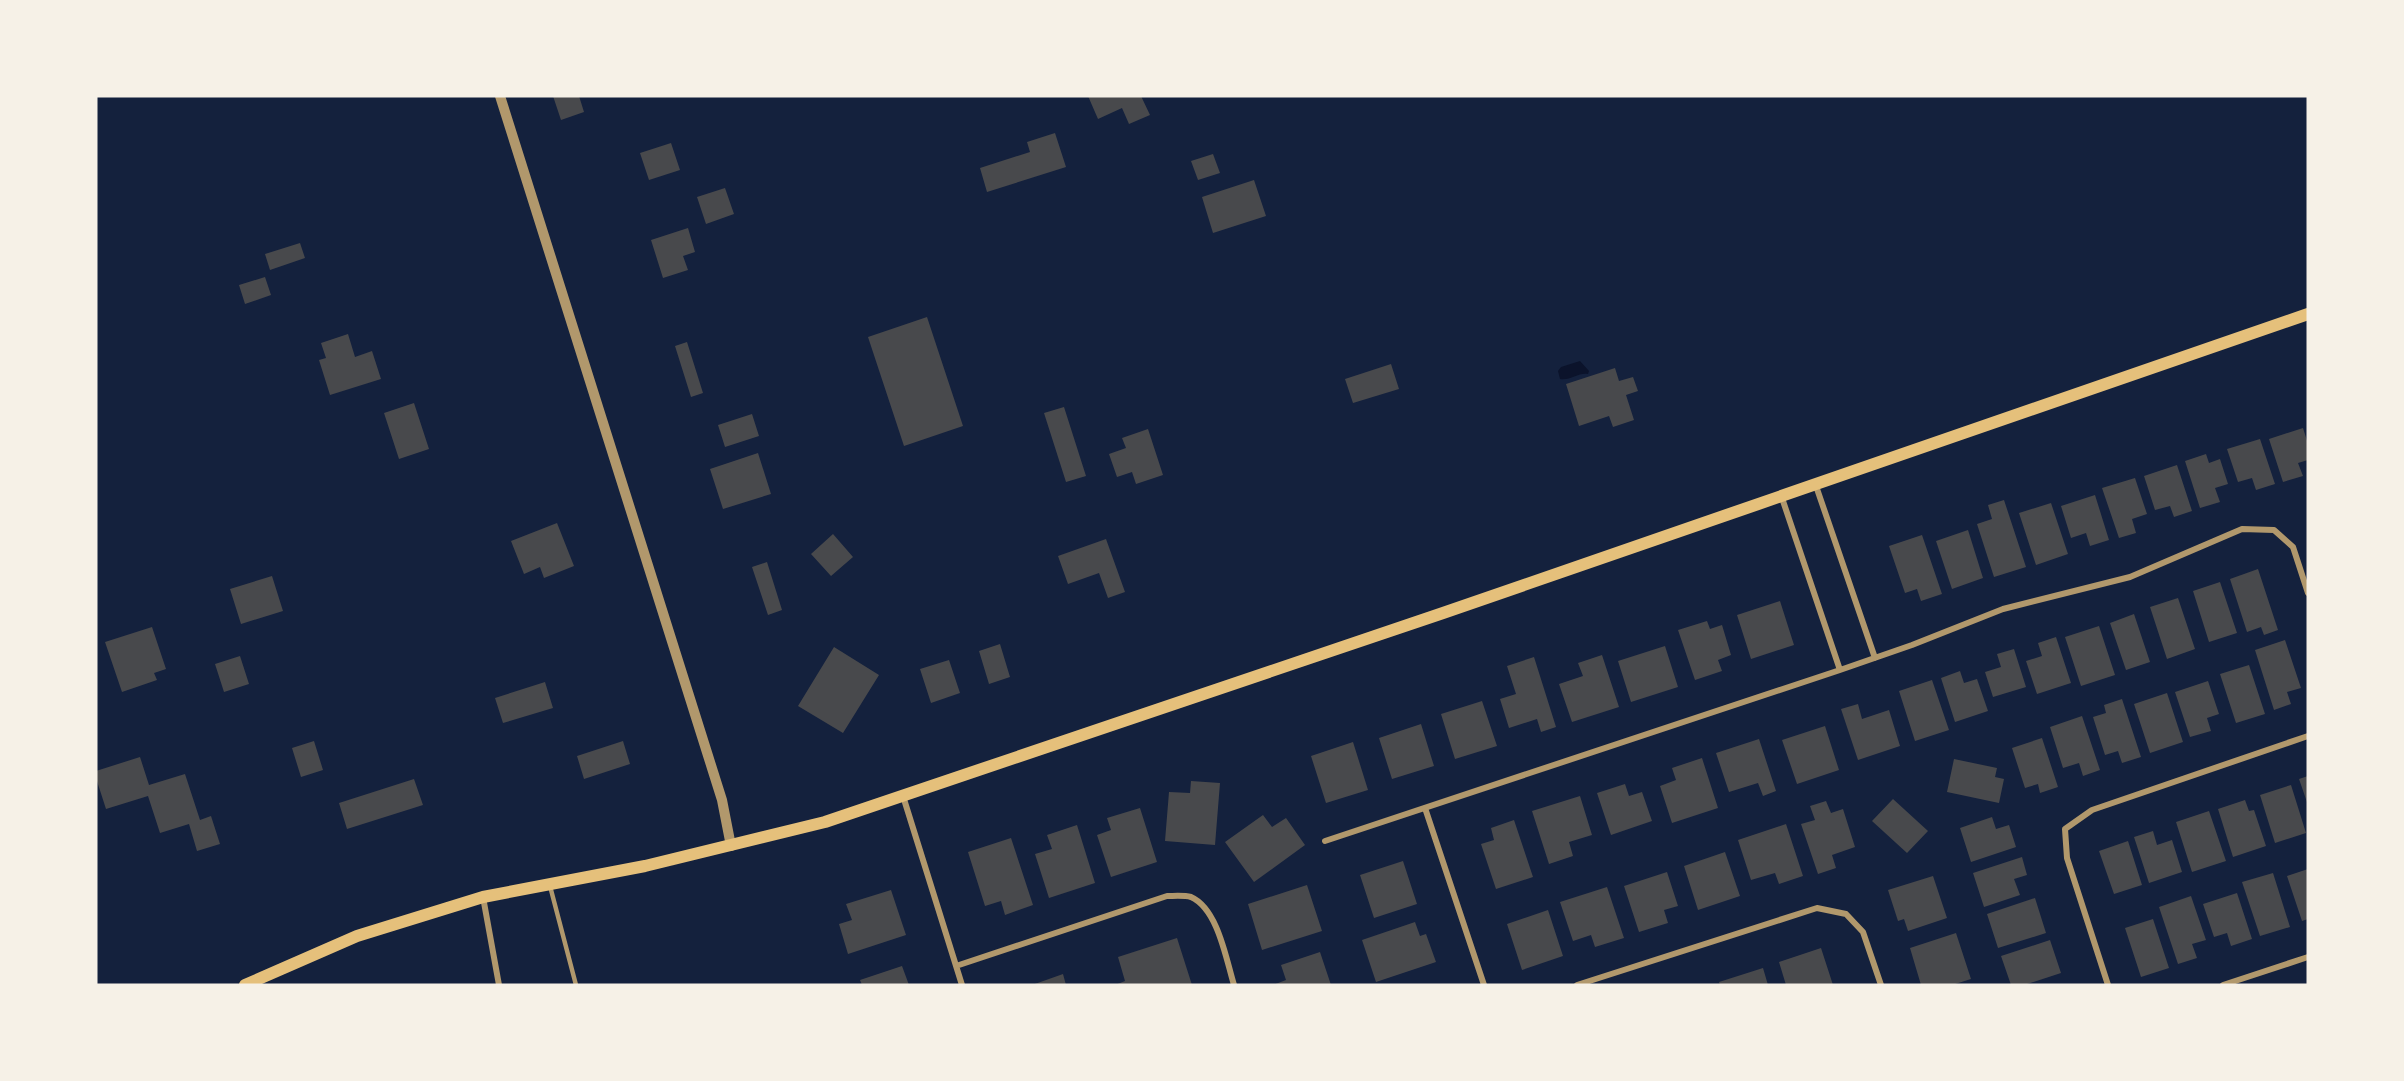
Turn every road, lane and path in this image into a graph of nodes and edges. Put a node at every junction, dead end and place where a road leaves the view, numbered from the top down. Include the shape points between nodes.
1 (500, 96) edge
2 (2308, 314) edge
3 (1815, 483) junction
4 (1781, 495) junction
5 (2308, 593) edge
6 (1875, 658) junction
7 (1840, 670) junction
8 (2308, 736) edge
9 (903, 795) junction
10 (1425, 808) junction
11 (1325, 841) dead end
12 (731, 846) junction
13 (549, 883) junction
14 (483, 897) junction
15 (2308, 957) edge
16 (956, 966) junction
17 (245, 985) edge
18 (499, 985) edge
19 (576, 985) edge
20 (962, 985) edge
21 (1234, 985) edge
22 (1484, 985) edge
23 (1577, 985) edge
24 (1881, 985) edge
25 (2108, 985) edge
26 (2223, 985) edge

1 - 12 street via 722,800
2 - 3 main road
3 - 4 main road
3 - 6 street
4 - 7 street
4 - 9 main road
5 - 6 street via 2293,547 2274,530 2242,529 2130,578 2003,609
6 - 7 street
7 - 10 street
8 - 25 street via 2092,810 2065,829 2067,858
9 - 12 main road via 825,822
9 - 16 street
10 - 11 street
10 - 22 street
12 - 13 main road
13 - 14 main road
13 - 19 lane
14 - 17 main road via 357,936
14 - 18 street
15 - 26 street
16 - 20 street
16 - 21 street via 1167,896 1190,896 1204,906 1214,921
23 - 24 street via 1817,908 1846,914 1863,932

